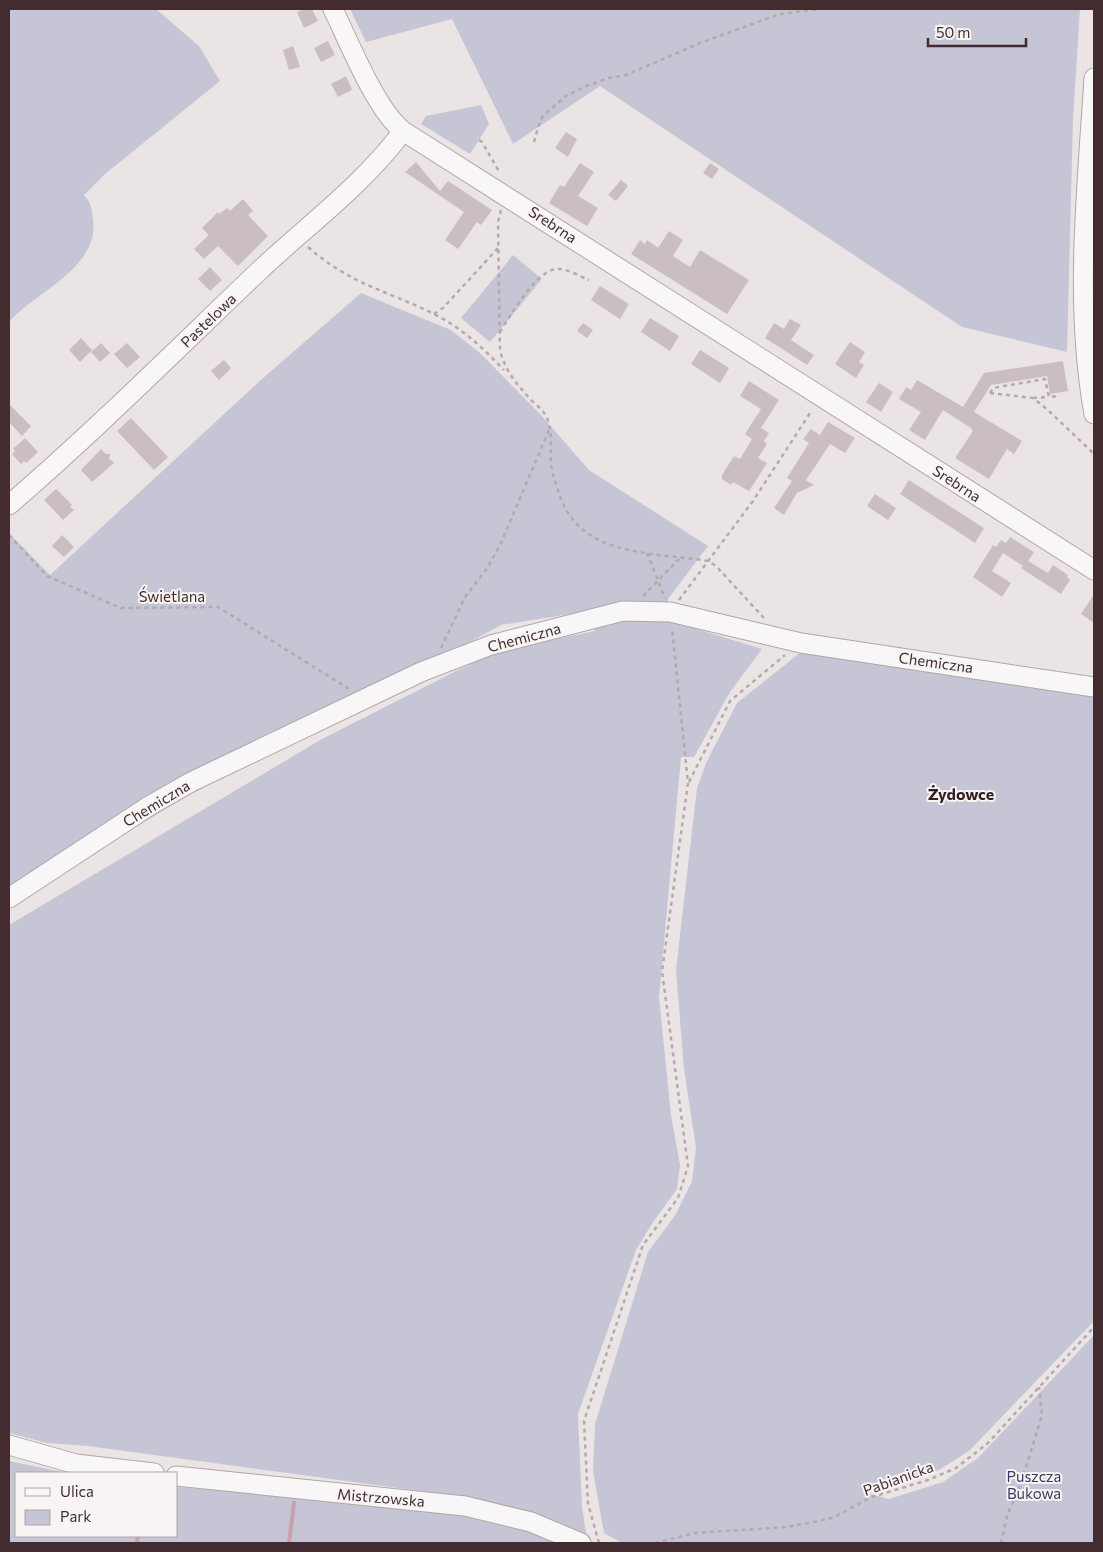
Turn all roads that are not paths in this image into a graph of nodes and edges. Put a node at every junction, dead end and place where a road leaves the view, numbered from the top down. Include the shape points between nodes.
1 (333, 9) edge
2 (1094, 78) edge
3 (403, 131) junction
4 (1094, 414) edge
5 (9, 505) edge
6 (1094, 570) edge
7 (1094, 686) edge
8 (9, 898) edge
9 (9, 1445) edge
10 (145, 1472) edge
11 (178, 1476) edge
12 (581, 1543) edge

1 - 3 street, Srebrna via 380,103
2 - 4 street via 1083,244 1085,349
3 - 5 street, Pastelowa via 368,172
3 - 6 street, Srebrna via 506,188 821,396
7 - 8 street, Chemiczna via 792,641 670,612 623,611 460,655 365,698 148,806
9 - 10 street via 76,1464
11 - 12 street, Mistrzowska via 465,1506 530,1522

